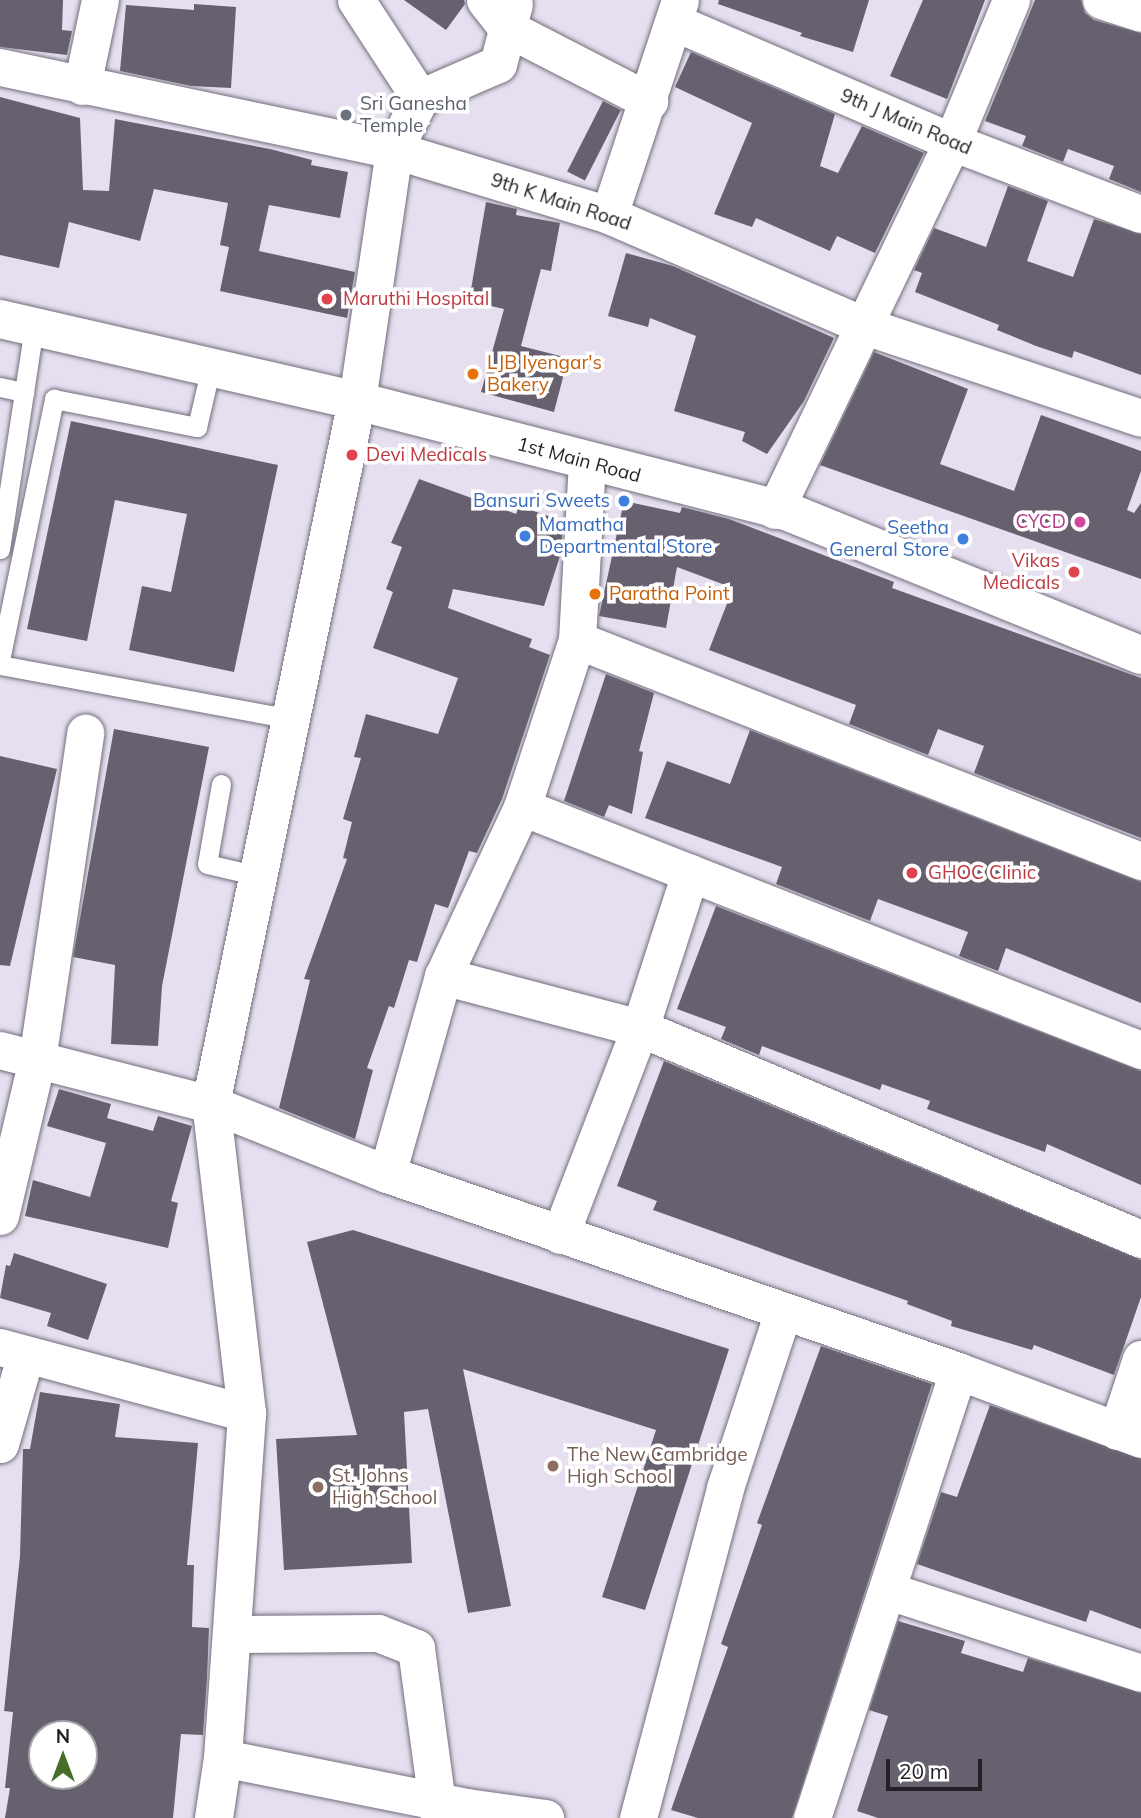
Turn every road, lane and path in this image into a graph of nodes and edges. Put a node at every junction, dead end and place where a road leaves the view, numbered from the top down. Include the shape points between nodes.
1 (100, 0) edge
2 (356, 0) edge
3 (1011, 0) edge
4 (1101, 0) edge
5 (503, 9) edge
6 (677, 11) edge
7 (1141, 13) edge
8 (0, 67) edge
9 (82, 86) junction
10 (420, 98) junction
11 (649, 101) junction
12 (952, 142) junction
13 (394, 150) junction
14 (1141, 214) edge
15 (609, 215) junction
16 (17, 323) edge
17 (865, 326) junction
18 (211, 368) junction
19 (0, 387) edge
20 (24, 392) junction
21 (357, 401) junction
22 (1141, 418) edge
23 (587, 463) junction
24 (775, 510) junction
25 (0, 549) edge
26 (577, 640) junction
27 (1138, 647) edge
28 (0, 663) edge
29 (291, 719) junction
30 (85, 733) dead end
31 (221, 784) dead end
32 (522, 807) junction
33 (1141, 860) edge
34 (690, 873) junction
35 (259, 876) junction
36 (443, 976) junction
37 (640, 1028) junction
38 (0, 1050) edge
39 (1141, 1050) edge
40 (37, 1060) junction
41 (211, 1104) junction
42 (387, 1174) junction
43 (0, 1216) edge
44 (560, 1236) junction
45 (1141, 1240) edge
46 (783, 1312) junction
47 (13, 1352) edge
48 (1141, 1359) edge
49 (958, 1371) junction
50 (247, 1413) junction
51 (1129, 1435) edge
52 (0, 1444) edge
53 (889, 1591) junction
54 (232, 1634) junction
55 (1141, 1673) edge
56 (223, 1758) junction
57 (437, 1810) edge
58 (214, 1818) edge
59 (545, 1818) edge
60 (638, 1818) edge
61 (812, 1818) edge

1 - 9 street
2 - 10 street
3 - 12 street
4 - 7 street
5 - 10 street via 498,65
5 - 11 street
6 - 11 street
6 - 12 street, 9th J Main Road
8 - 9 street, 9th K Main Road
9 - 13 street, 9th K Main Road
10 - 13 street
11 - 15 street
12 - 14 street, 9th J Main Road
12 - 17 street
13 - 15 street, 9th K Main Road
13 - 21 street
15 - 17 street, 9th K Main Road
16 - 18 street, 1st Main Road
16 - 20 lane
17 - 22 street, 9th K Main Road
17 - 24 street
18 - 21 street, 1st Main Road
18 - 28 lane via 197,427 54,399
19 - 20 lane
20 - 25 lane
21 - 23 street, 1st Main Road
21 - 29 street
23 - 24 street, 1st Main Road
23 - 26 street
24 - 27 street, 1st Main Road
26 - 32 street
26 - 33 street
28 - 29 lane
29 - 35 street
30 - 40 street
31 - 35 lane via 207,864
32 - 34 street
32 - 36 street
34 - 37 street
34 - 39 street
35 - 41 street
36 - 37 street
36 - 42 street
37 - 44 street
37 - 45 street
38 - 40 street
40 - 41 street
40 - 43 street
41 - 42 street
41 - 50 street
42 - 44 street
44 - 46 street
46 - 49 street
46 - 60 street via 725,1488
47 - 50 street
47 - 52 street
48 - 51 street
49 - 51 street
49 - 53 street
50 - 54 street
53 - 55 street
53 - 61 street
54 - 56 street
54 - 57 street via 378,1633 416,1648
56 - 57 street
56 - 58 street
57 - 59 street

